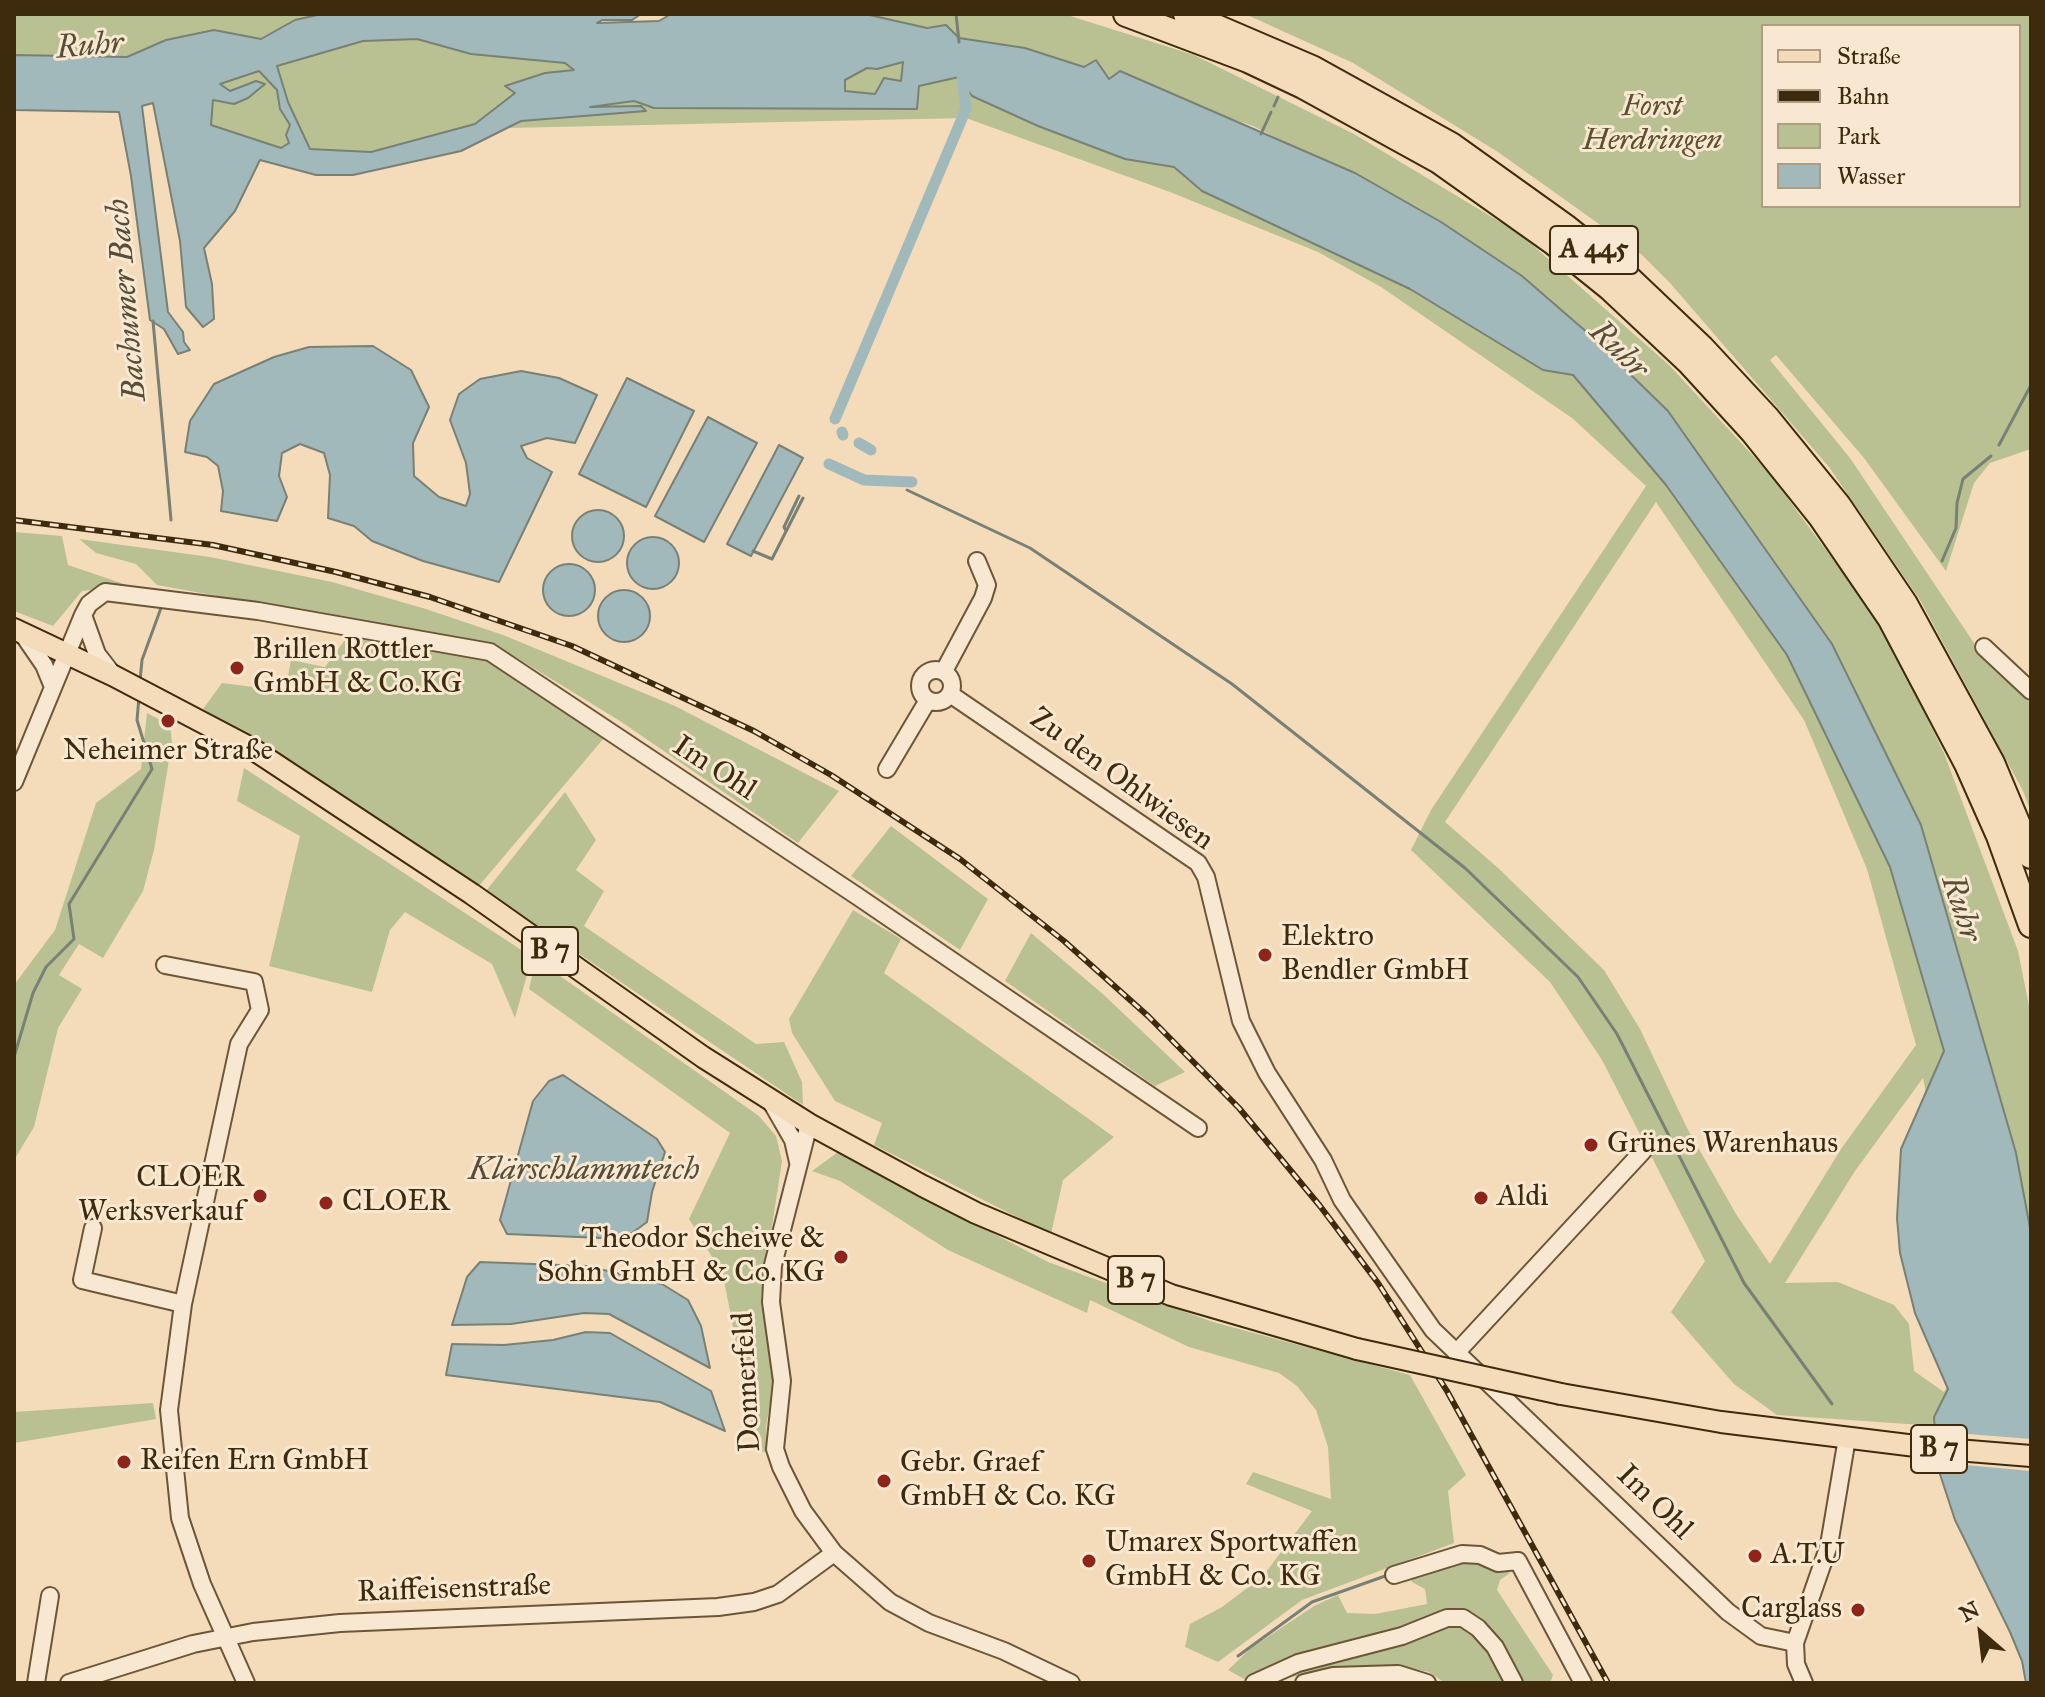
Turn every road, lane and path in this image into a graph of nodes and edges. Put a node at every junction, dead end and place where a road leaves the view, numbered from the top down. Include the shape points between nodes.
1 (1126, 14) edge
2 (1186, 14) edge
3 (977, 561) dead end
4 (83, 615) junction
5 (18, 631) edge
6 (1984, 647) dead end
7 (66, 652) junction
8 (944, 671) junction
9 (114, 676) junction
10 (53, 687) junction
11 (2031, 691) edge
12 (950, 694) junction
13 (928, 700) junction
14 (887, 769) dead end
15 (14, 782) edge
16 (2031, 856) edge
17 (2031, 925) edge
18 (165, 965) dead end
19 (1267, 1073) joint
20 (769, 1099) junction
21 (809, 1124) junction
22 (1198, 1128) dead end
23 (1643, 1151) dead end
24 (798, 1163) junction
25 (93, 1228) dead end
26 (183, 1304) junction
27 (1456, 1353) junction
28 (1847, 1438) junction
29 (2031, 1456) edge
30 (834, 1553) junction
31 (1394, 1575) dead end
32 (50, 1596) dead end
33 (223, 1636) junction
34 (1795, 1643) junction
35 (1262, 1681) edge
36 (1314, 1682) edge
37 (36, 1683) edge
38 (69, 1683) edge
39 (246, 1683) edge
40 (1071, 1683) edge
41 (1427, 1683) edge
42 (1514, 1683) edge
43 (1583, 1683) edge
44 (1804, 1683) edge

1 - 17 highway, A 445 via 1248,60 1439,161 1553,242 1689,362 1821,517 1890,618 1967,764
2 - 16 highway, A 445 via 1323,74 1451,145 1622,272 1702,348 1838,505 1905,604 1992,763
3 - 8 street via 987,585
4 - 7 street
4 - 9 street via 97,654
4 - 22 street, Im Ohl via 105,592 144,595 490,652
5 - 7 main road, B 7
5 - 10 street via 44,665
6 - 11 street
7 - 9 main road, B 7
7 - 10 street
8 - 12 street via 951,679
8 - 13 street via 934,669 921,678 921,693
9 - 20 main road, B 7 via 276,764
10 - 15 street
12 - 13 street via 938,702
12 - 19 street, Zu den Ohlwiesen via 1198,863 1206,877 1241,1021
13 - 14 street
18 - 26 street via 254,982 260,1010 239,1044
19 - 27 street, Im Ohl via 1351,1213 1433,1330
20 - 21 main road, B 7
20 - 24 street via 793,1140
21 - 24 street, Donnerfeld
21 - 28 main road, B 7, bridge via 976,1213 1171,1295 1357,1349 1561,1394
23 - 27 street
24 - 30 street, Donnerfeld via 773,1265 771,1302 782,1381 775,1449 803,1511
25 - 26 street via 82,1280
26 - 33 street via 169,1410 180,1518
27 - 34 street, Im Ohl via 1728,1612 1761,1636
28 - 29 main road, B 7
28 - 34 street via 1829,1545
30 - 33 street, Raiffeisenstraße via 778,1594 718,1607 340,1623
30 - 40 street, Donnerfeld via 890,1602
31 - 43 street via 1462,1554 1498,1563 1518,1561
32 - 37 street
33 - 38 street, Raiffeisenstraße
33 - 39 street
34 - 44 street
35 - 42 street via 1322,1655 1402,1636 1447,1618 1463,1618 1495,1647
36 - 41 street via 1398,1674

